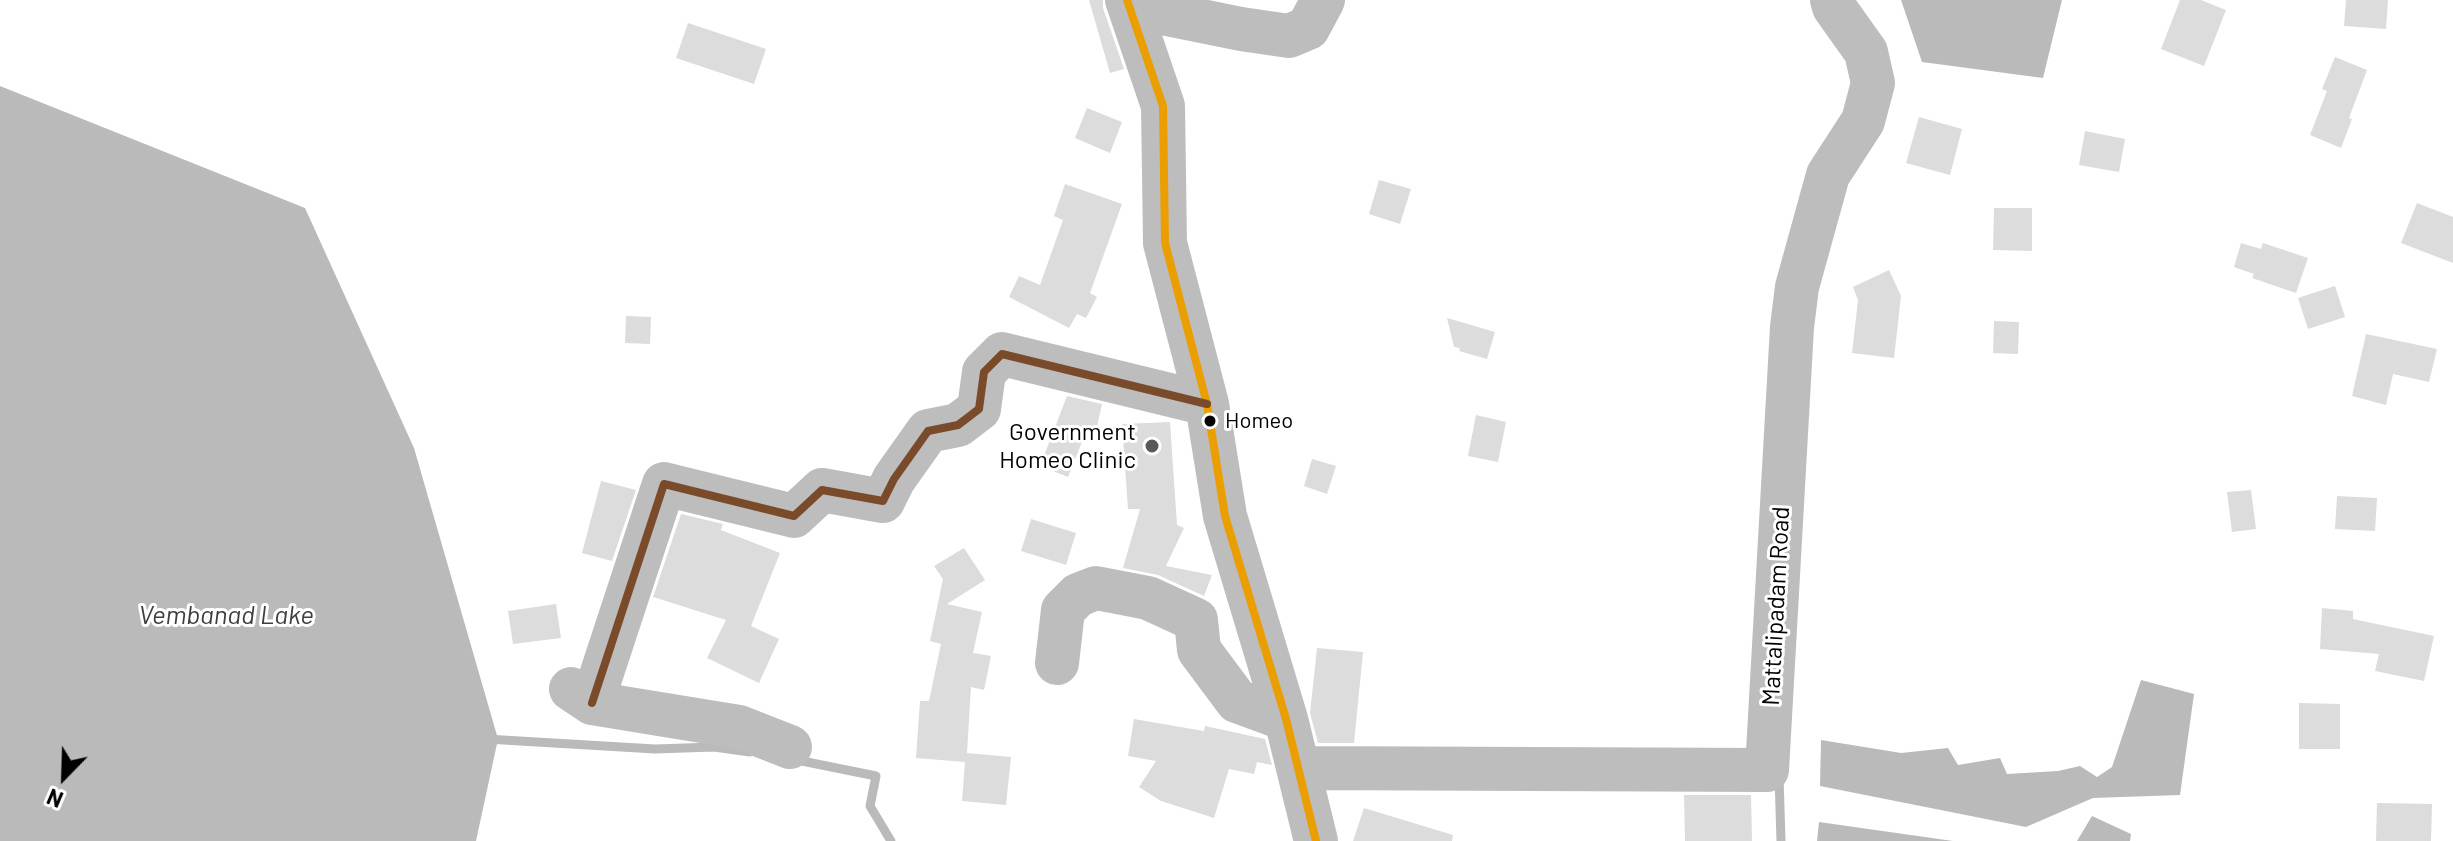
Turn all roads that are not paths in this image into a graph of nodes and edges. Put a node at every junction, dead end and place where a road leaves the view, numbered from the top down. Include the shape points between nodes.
1 (1323, 0) edge
2 (1832, 0) edge
3 (1130, 7) edge
4 (1207, 404) junction
5 (1057, 663) dead end
6 (1286, 719) junction
7 (790, 747) dead end
8 (1298, 768) junction
9 (1316, 841) edge

1 - 3 street via 1308,28 1289,36
2 - 8 street, Mattalipadam Road via 1866,52 1873,83 1863,121 1828,175 1797,287 1767,770
3 - 4 street via 1163,106 1165,243
4 - 6 street via 1225,516
4 - 7 street via 1002,354 984,372 979,409 958,425 928,431 883,501 822,490 794,516 664,484 581,696 739,727
5 - 6 street via 1063,610 1078,595 1096,588 1148,598 1196,620 1199,650 1237,701
6 - 8 street
8 - 9 street

